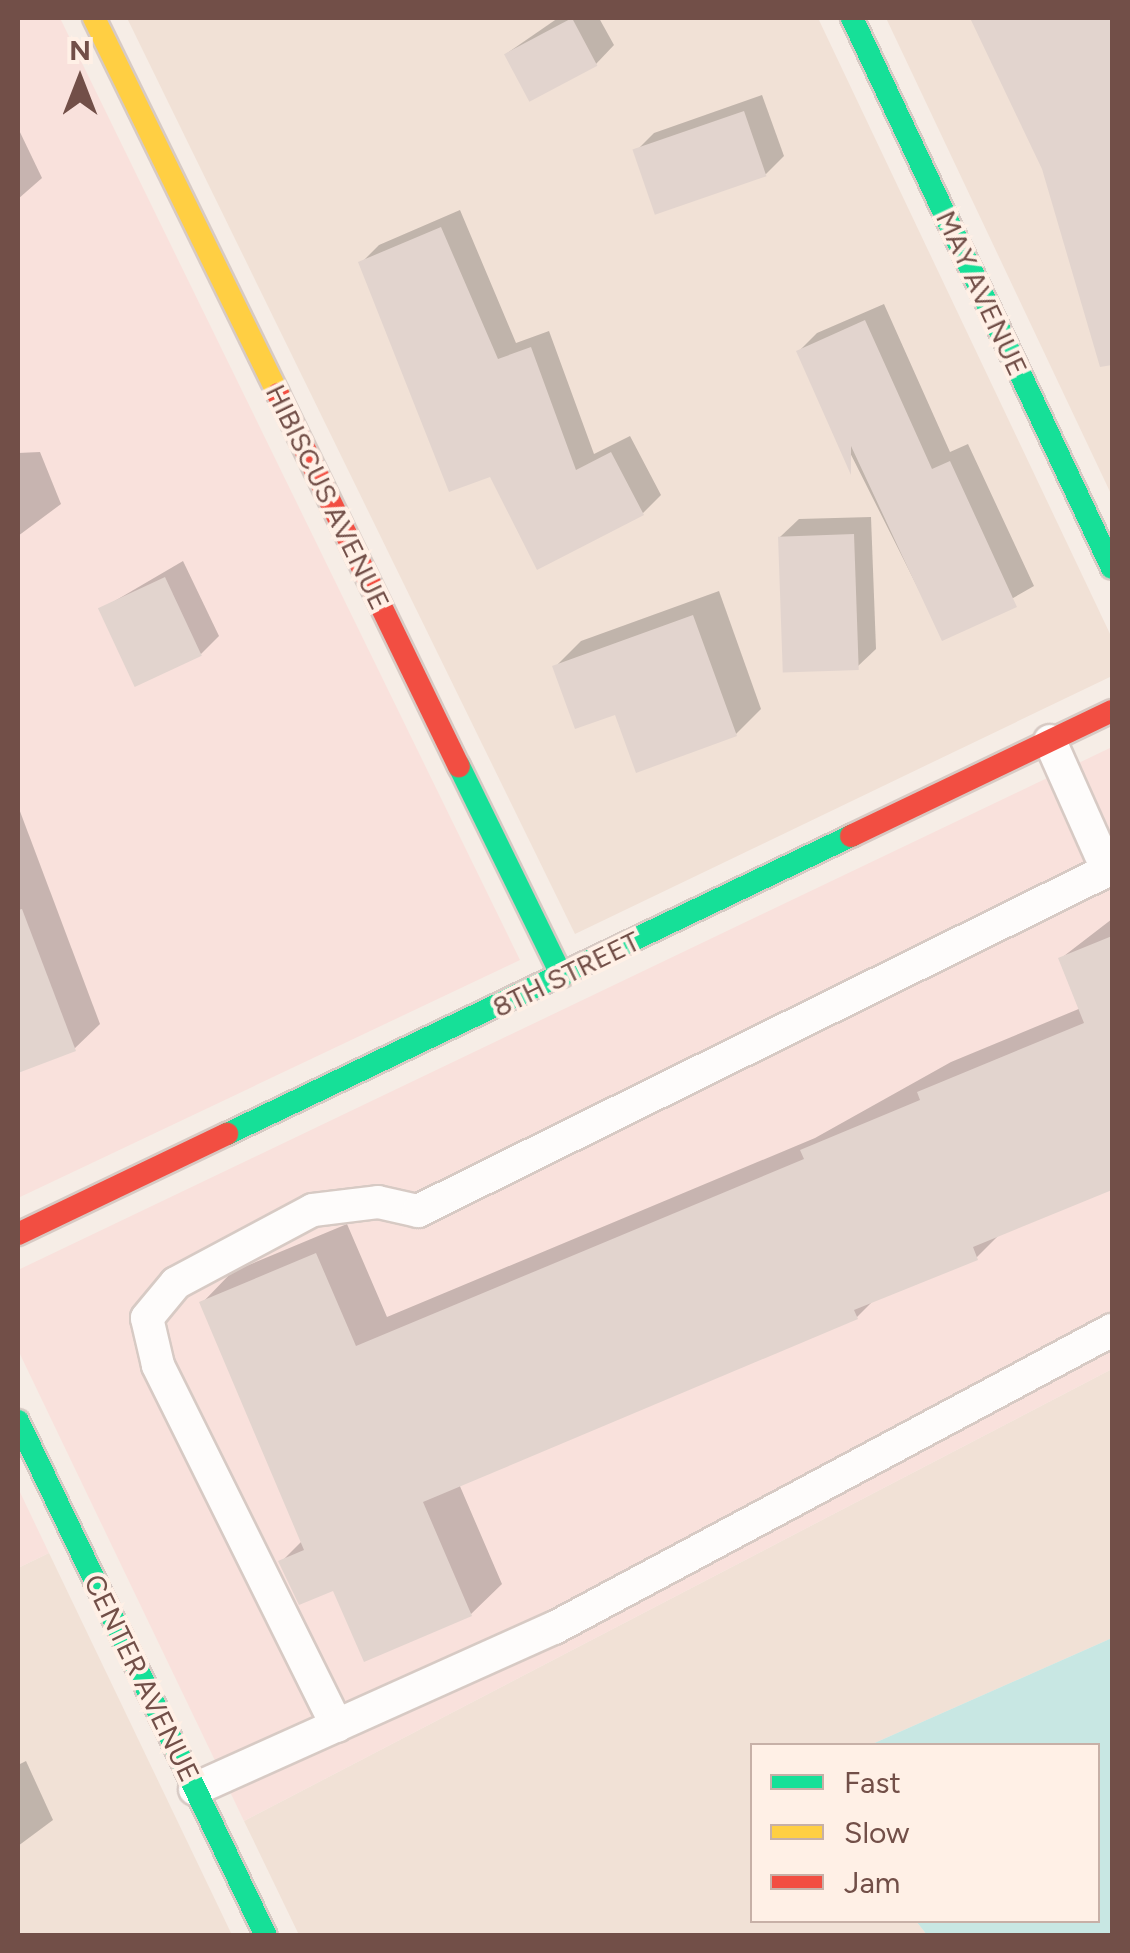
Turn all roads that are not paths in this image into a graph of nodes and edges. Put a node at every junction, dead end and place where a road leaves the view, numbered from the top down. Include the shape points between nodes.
1 (94, 18) edge
2 (852, 18) edge
3 (1112, 568) edge
4 (1112, 712) edge
5 (1050, 741) junction
6 (1110, 869) edge
7 (562, 976) junction
8 (18, 1234) edge
9 (1112, 1330) edge
10 (22, 1442) edge
11 (337, 1726) junction
12 (195, 1789) junction
13 (266, 1936) edge

1 - 7 street, HIBISCUS AVENUE
2 - 3 street, MAY AVENUE
4 - 5 street, 8TH STREET
5 - 6 lane
5 - 7 street, 8TH STREET
6 - 11 lane via 418,1211 378,1202 312,1210 176,1284 147,1318 158,1366
7 - 8 street, 8TH STREET
9 - 11 lane via 554,1628
10 - 12 street, CENTER AVENUE
11 - 12 lane
12 - 13 street, CENTER AVENUE

